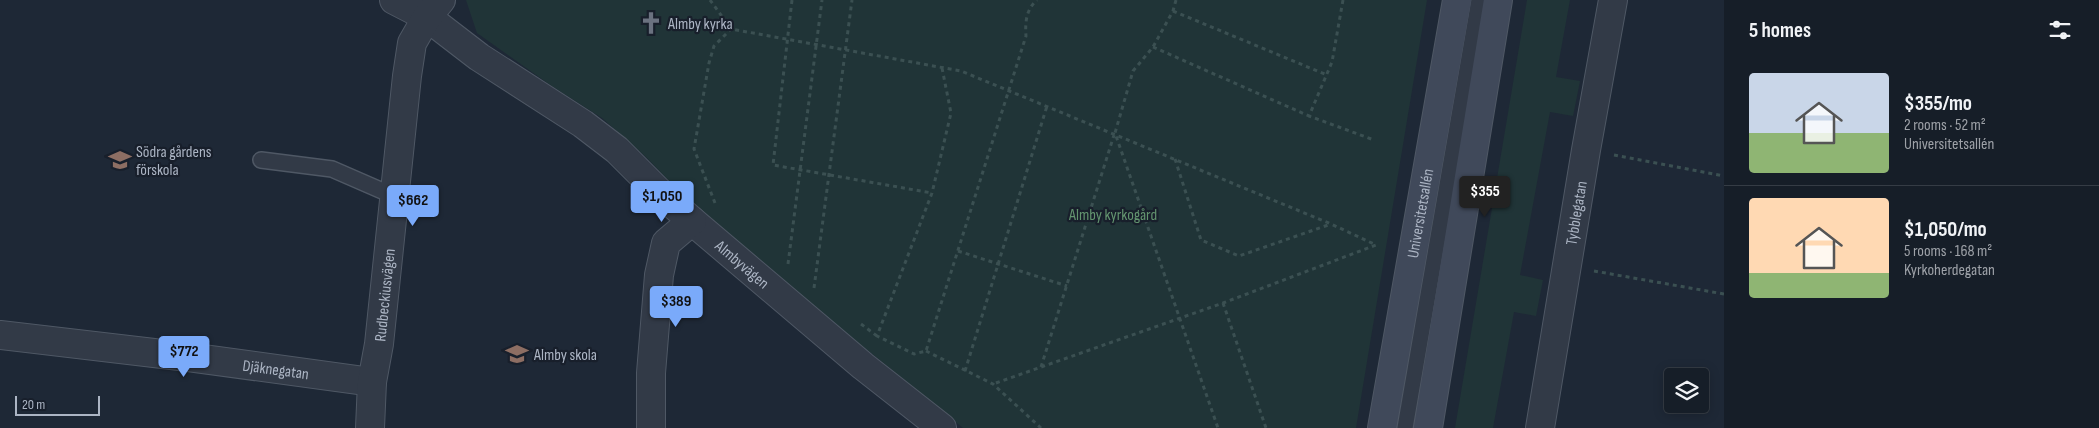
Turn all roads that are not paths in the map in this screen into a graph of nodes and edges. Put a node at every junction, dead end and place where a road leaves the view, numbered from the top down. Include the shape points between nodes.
1 (394, 0) edge
2 (1457, 0) edge
3 (1479, 0) edge
4 (1498, 0) edge
5 (1613, 0) edge
6 (434, 9) edge
7 (261, 160) dead end
8 (394, 196) junction
9 (692, 221) junction
10 (0, 335) edge
11 (372, 382) junction
12 (370, 428) edge
13 (651, 428) edge
14 (942, 428) edge
15 (1382, 428) edge
16 (1405, 428) edge
17 (1428, 428) edge
18 (1540, 428) edge

1 - 6 street, Almbyvägen
2 - 15 main road, Universitetsallén
3 - 16 lane
4 - 17 main road
5 - 18 street, Tybblegatan
6 - 8 street, Rudbeckiusvägen via 412,43
6 - 9 street, Almbyvägen via 479,57 583,124 617,150
7 - 8 lane via 332,169
8 - 11 street, Rudbeckiusvägen
9 - 13 street via 666,243 659,275 651,373
9 - 14 street, Almbyvägen via 863,366
10 - 11 street, Djäknegatan
11 - 12 street, Rudbeckiusvägen

